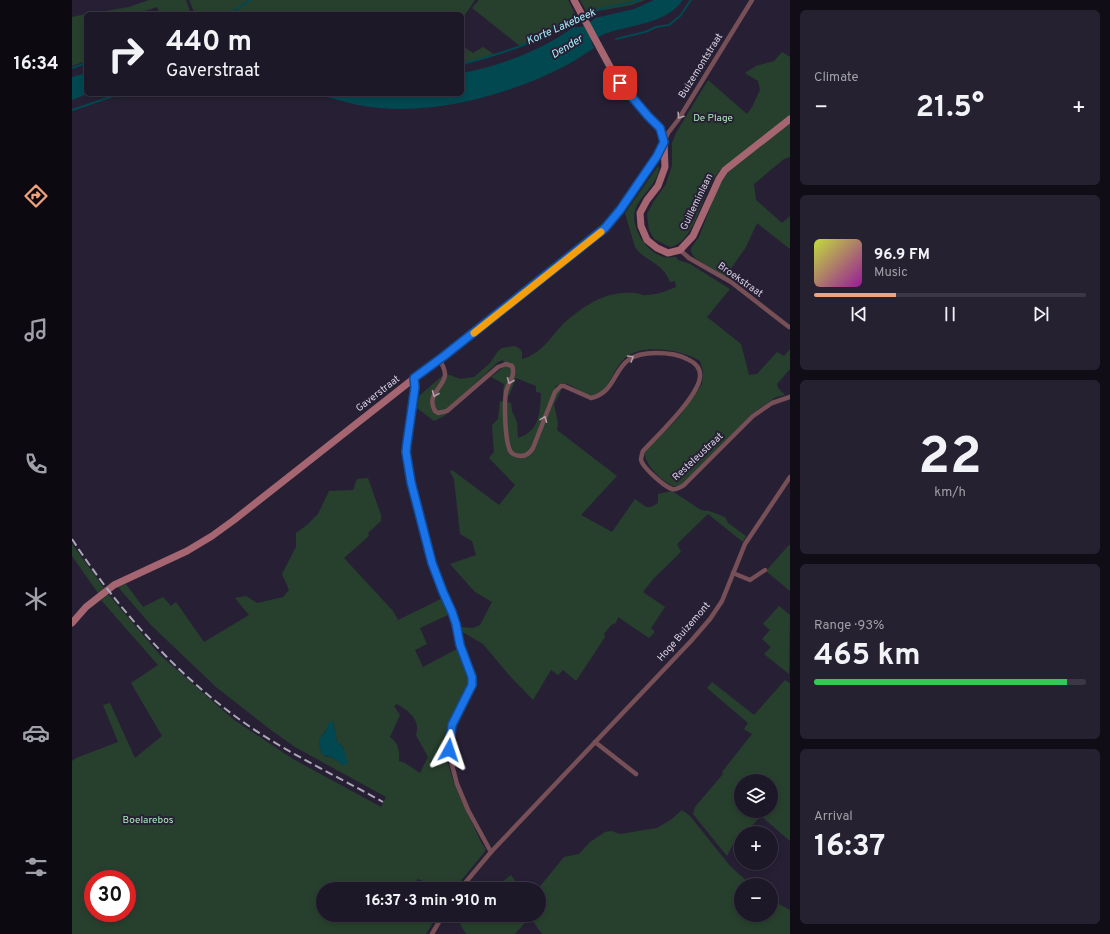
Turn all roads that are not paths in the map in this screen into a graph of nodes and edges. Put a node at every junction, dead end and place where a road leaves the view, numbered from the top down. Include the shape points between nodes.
1 (574, 0) edge
2 (752, 0) edge
3 (790, 119) edge
4 (664, 142) junction
5 (680, 250) junction
6 (789, 327) dead end
7 (440, 359) junction
8 (414, 378) junction
9 (790, 397) edge
10 (790, 477) edge
11 (765, 570) dead end
12 (733, 573) junction
13 (72, 623) edge
14 (594, 742) junction
15 (636, 774) dead end
16 (491, 852) junction
17 (466, 882) edge
18 (438, 922) edge
19 (432, 934) edge

1 - 4 street via 615,76 660,128
2 -> 4 street, Buizemontstraat
3 - 5 street, Guilleminlaan via 725,170 693,236
4 - 5 street via 665,167 658,186 640,213 641,226 647,240 657,248 668,252
4 - 7 street, Gaverstraat via 609,225
5 - 6 street, Broekstraat via 731,282
7 - 8 street, Gaverstraat
7 -> 9 street, Resteleustraat via 445,374 435,392 432,404 438,413 450,408 498,367 506,364 512,366 513,374 505,401 507,438 511,453 520,456 529,454 533,448 555,392 561,386 591,398 607,391 622,366 636,355 665,353 684,357 696,364 699,369 699,382 674,419 641,455 643,465 661,482 673,489 684,485 753,416 780,399
8 - 13 street, Gaverstraat via 212,536 187,551 114,585 90,604
8 - 16 street via 406,452 411,482 432,563 456,624 472,681 452,725 450,757 457,784 468,810
10 - 12 street, Hoge Buizemont via 745,544
11 - 12 street via 750,580
12 - 14 street, Hoge Buizemont via 722,601 710,618
14 - 15 street
14 - 16 street, Hoge Buizemont
16 - 17 street, Hoge Buizemont
18 - 19 street

